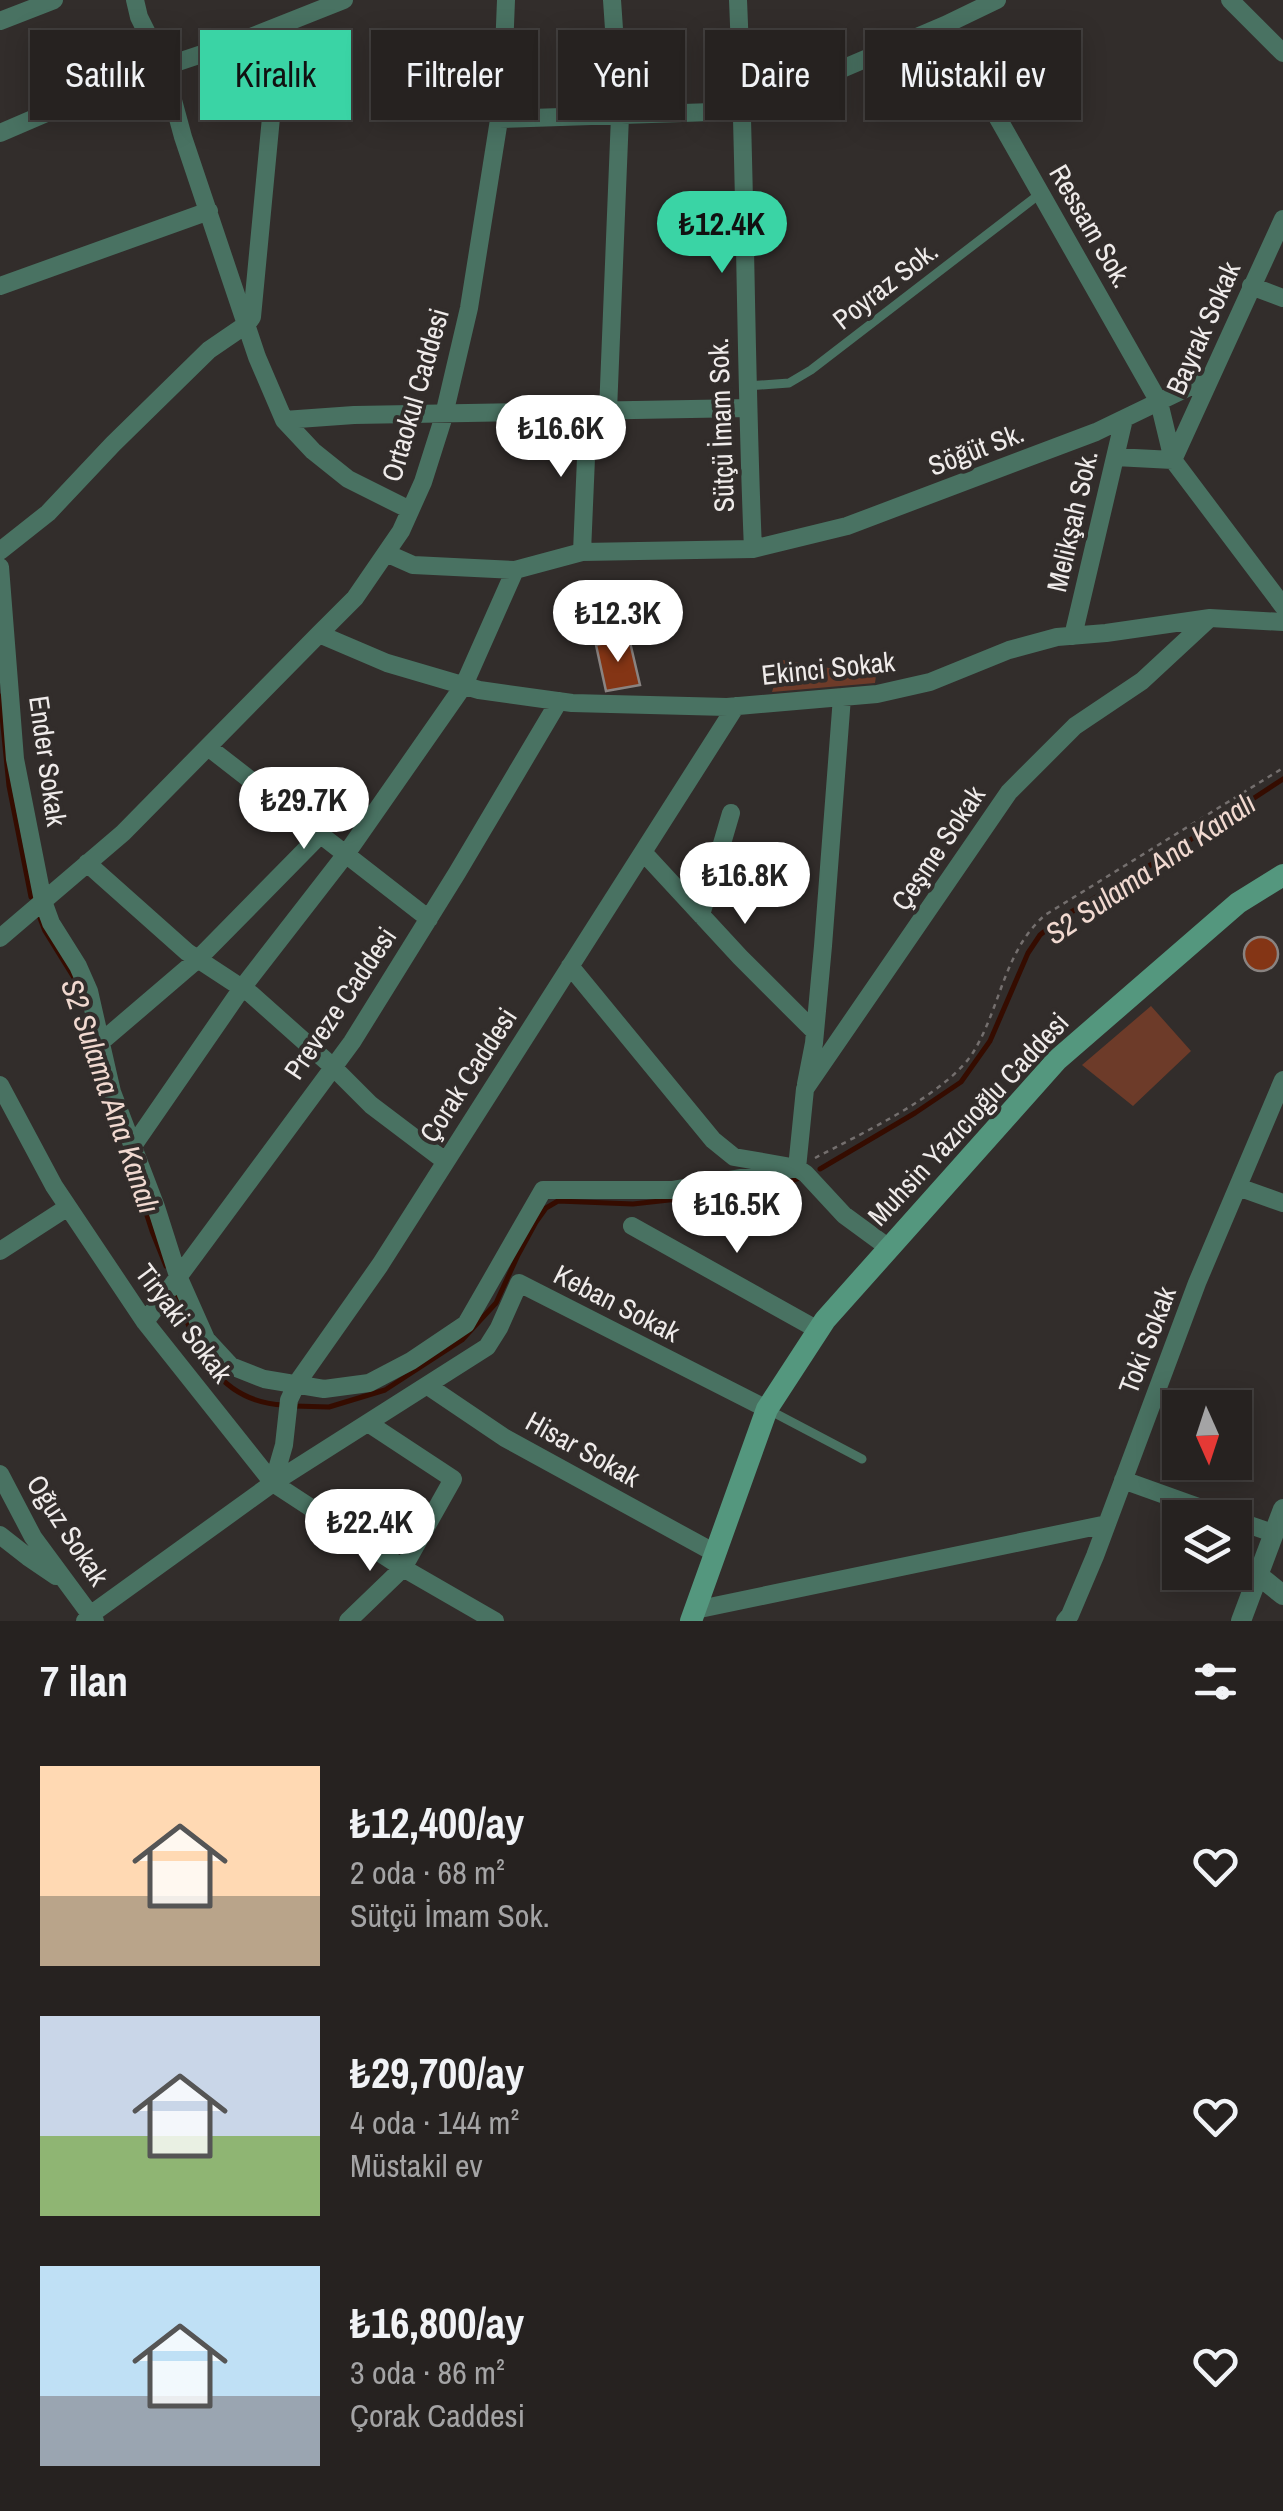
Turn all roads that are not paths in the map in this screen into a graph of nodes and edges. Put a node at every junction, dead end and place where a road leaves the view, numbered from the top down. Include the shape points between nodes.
1 (54, 0) edge
2 (135, 0) edge
3 (344, 0) edge
4 (506, 0) edge
5 (612, 0) edge
6 (738, 0) edge
7 (997, 0) edge
8 (1230, 0) edge
9 (0, 21) edge
10 (945, 25) junction
11 (146, 30) edge
12 (268, 30) edge
13 (505, 30) edge
14 (614, 30) edge
15 (739, 30) edge
16 (1283, 53) edge
17 (845, 68) edge
18 (30, 120) edge
19 (178, 120) edge
20 (271, 120) edge
21 (499, 120) edge
22 (620, 120) edge
23 (743, 120) edge
24 (0, 133) edge
25 (1041, 193) junction
26 (209, 211) junction
27 (1283, 219) edge
28 (0, 286) edge
29 (1252, 286) junction
30 (1283, 298) edge
31 (247, 324) junction
32 (1210, 378) junction
33 (746, 386) junction
34 (1160, 402) junction
35 (747, 408) junction
36 (608, 410) junction
37 (588, 411) junction
38 (444, 414) junction
39 (1124, 419) junction
40 (284, 420) junction
41 (1115, 457) junction
42 (1173, 460) junction
43 (410, 510) junction
44 (752, 549) junction
45 (0, 552) edge
46 (582, 552) junction
47 (386, 553) junction
48 (0, 568) edge
49 (515, 570) junction
50 (1283, 606) edge
51 (1210, 618) junction
52 (1283, 622) edge
53 (319, 634) junction
54 (1073, 636) junction
55 (464, 686) junction
56 (842, 697) junction
57 (558, 701) junction
58 (736, 706) junction
59 (208, 746) junction
60 (732, 813) dead end
61 (320, 834) junction
62 (643, 852) junction
63 (346, 854) junction
64 (87, 863) junction
65 (1283, 875) edge
66 (43, 901) junction
67 (701, 915) junction
68 (429, 919) junction
69 (0, 938) edge
70 (198, 959) junction
71 (570, 966) junction
72 (242, 988) junction
73 (815, 1032) junction
74 (101, 1042) junction
75 (333, 1067) junction
76 (1283, 1080) edge
77 (0, 1086) edge
78 (805, 1089) junction
79 (133, 1146) junction
80 (445, 1161) junction
81 (796, 1168) junction
82 (1238, 1187) junction
83 (1283, 1203) edge
84 (68, 1208) junction
85 (632, 1226) dead end
86 (889, 1248) junction
87 (0, 1251) edge
88 (178, 1276) junction
89 (145, 1322) junction
90 (818, 1330) junction
91 (298, 1383) junction
92 (428, 1386) junction
93 (767, 1409) junction
94 (368, 1423) junction
95 (862, 1459) dead end
96 (0, 1474) edge
97 (1123, 1480) junction
98 (273, 1483) junction
99 (1179, 1500) edge
100 (1283, 1509) edge
101 (1107, 1524) junction
102 (1252, 1526) edge
103 (1274, 1533) junction
104 (0, 1535) edge
105 (715, 1553) junction
106 (403, 1568) junction
107 (1258, 1575) junction
108 (66, 1581) junction
109 (1283, 1596) edge
110 (693, 1615) edge
111 (90, 1619) edge
112 (1065, 1619) edge
113 (348, 1621) edge
114 (494, 1621) edge
115 (1241, 1621) edge

1 - 9 street
2 - 11 street
3 - 12 street
4 - 13 street, Ortaokul Caddesi
5 - 14 street
6 - 15 street, Sütçü İmam Sok.
7 - 10 street
8 - 16 street
10 - 17 street
10 - 25 street, Ressam Sok.
18 - 24 street
19 - 26 street
20 - 31 street
21 - 38 street, Ortaokul Caddesi via 469,308
22 - 36 street
23 - 33 street, Sütçü İmam Sok.
25 - 33 lane, Poyraz Sok. via 811,370 789,383
25 - 34 street, Ressam Sok.
26 - 28 street
26 - 31 street
27 - 29 street, Bayrak Sokak
29 - 30 street
29 - 32 street, Bayrak Sokak
31 - 40 street
31 - 45 street via 210,350 48,513
32 - 34 street, Söğüt Sk.
32 - 42 street, Bayrak Sokak
33 - 35 street, Sütçü İmam Sok.
34 - 39 street, Söğüt Sk.
34 - 42 street, Ressam Sok.
35 - 36 street
35 - 44 street, Sütçü İmam Sok.
36 - 37 street
37 - 38 street
37 - 46 street
38 - 40 street
38 - 43 street, Ortaokul Caddesi
39 - 41 street, Melikşah Sok.
39 - 44 street, Söğüt Sk. via 847,526
40 - 43 street via 348,479
41 - 42 street
41 - 54 street, Melikşah Sok.
42 - 50 street
43 - 47 street, Ortaokul Caddesi
44 - 46 street
46 - 49 street
47 - 49 street via 413,564
47 - 53 street, Ortaokul Caddesi
48 - 66 street, Ender Sokak via 16,758
49 - 55 street
51 - 52 street, Ekinci Sokak
51 - 54 street, Ekinci Sokak
51 - 78 street, Çeşme Sokak via 1142,681 1075,726 1009,792
53 - 55 street, Ekinci Sokak
53 - 59 street, Ortaokul Caddesi
54 - 56 street, Ekinci Sokak via 1009,650 930,682
55 - 57 street, Ekinci Sokak
55 - 63 street
56 - 58 street, Ekinci Sokak
56 - 73 street
57 - 58 street, Ekinci Sokak
57 - 68 street, Preveze Caddesi
58 - 62 street, Çorak Caddesi
59 - 61 street
59 - 64 street, Ortaokul Caddesi
60 - 67 street
61 - 63 street
61 - 70 street
62 - 67 street
62 - 71 street, Çorak Caddesi
63 - 68 street
63 - 72 street
64 - 66 street, Ortaokul Caddesi
64 - 70 street
65 - 86 main road, Muhsin Yazıcıoğlu Caddesi via 1238,903 1057,1060
66 - 69 street, Ortaokul Caddesi
66 - 74 street, Ender Sokak via 89,991
67 - 73 street
68 - 75 street, Preveze Caddesi
70 - 72 street
70 - 74 street
71 - 80 street, Çorak Caddesi
71 - 81 street via 713,1140 734,1157
72 - 75 street
72 - 79 street
73 - 78 street
74 - 79 street, Ender Sokak
75 - 80 street
75 - 88 street, Preveze Caddesi
76 - 82 street, Toki Sokak
77 - 84 street, Tiryaki Sokak
78 - 81 street, Çeşme Sokak
79 - 88 street, Ender Sokak
80 - 91 street, Çorak Caddesi
81 - 86 street
81 - 91 street, Ender Sokak via 672,1190 543,1190 466,1324 370,1384 324,1389
82 - 83 street
82 - 97 street, Toki Sokak
84 - 87 street
84 - 89 street, Tiryaki Sokak
85 - 90 street
86 - 90 main road, Muhsin Yazıcıoğlu Caddesi
88 - 89 street, Preveze Caddesi
88 - 91 street, Ender Sokak via 206,1339 231,1366
89 - 98 street, Tiryaki Sokak
90 - 93 main road, Muhsin Yazıcıoğlu Caddesi
91 - 98 street, Çorak Caddesi via 288,1400
92 - 93 street, Keban Sokak via 487,1347 519,1284
92 - 94 street, Keban Sokak
92 - 105 street, Hisar Sokak via 505,1438
93 - 95 lane
93 - 105 main road, Muhsin Yazıcıoğlu Caddesi
94 - 98 street, Keban Sokak
94 - 106 street via 454,1479
96 - 108 street, Oğuz Sokak
97 - 99 street
97 - 101 street, Toki Sokak
98 - 106 street, Tiryaki Sokak
98 - 111 street, Keban Sokak
100 - 103 street
101 - 110 street
101 - 112 street, Toki Sokak
102 - 103 street
103 - 107 street
104 - 108 street
105 - 110 main road, Muhsin Yazıcıoğlu Caddesi
106 - 113 street
106 - 114 street, Tiryaki Sokak
107 - 109 street
107 - 115 street
108 - 111 street, Oğuz Sokak

